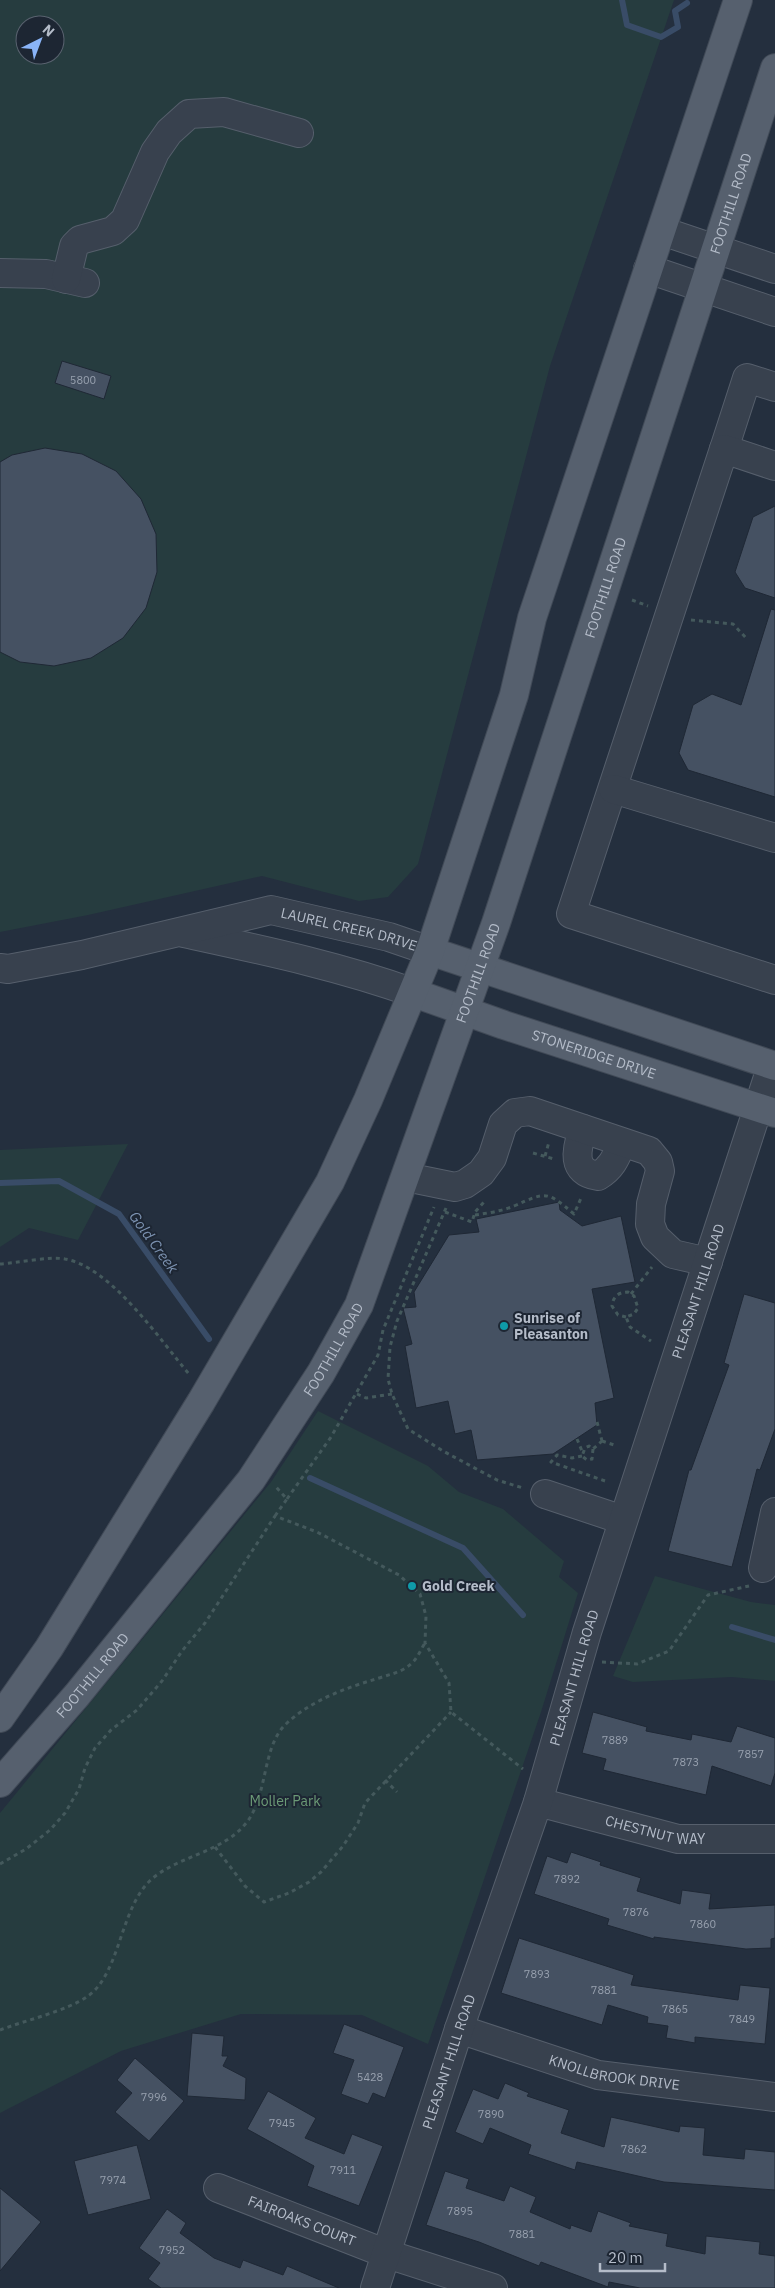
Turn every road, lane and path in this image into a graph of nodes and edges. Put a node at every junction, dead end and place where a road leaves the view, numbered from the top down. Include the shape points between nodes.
1 (738, 0) edge
2 (775, 68) edge
3 (299, 133) dead end
4 (662, 231) junction
5 (716, 249) junction
6 (775, 269) edge
7 (648, 270) junction
8 (0, 273) edge
9 (703, 287) junction
10 (775, 312) edge
11 (775, 387) edge
12 (724, 449) junction
13 (775, 466) edge
14 (612, 789) junction
15 (775, 838) edge
16 (178, 931) junction
17 (430, 951) junction
18 (0, 968) edge
19 (480, 968) junction
20 (775, 980) edge
21 (414, 993) junction
22 (464, 1011) junction
23 (773, 1066) edge
24 (767, 1110) edge
25 (583, 1129) junction
26 (551, 1137) dead end
27 (622, 1143) junction
28 (545, 1156) dead end
29 (406, 1177) junction
30 (448, 1186) junction
31 (585, 1191) dead end
32 (444, 1212) junction
33 (708, 1262) junction
34 (0, 1264) edge
35 (657, 1269) dead end
36 (631, 1294) junction
37 (626, 1317) junction
38 (651, 1342) dead end
39 (357, 1394) junction
40 (392, 1394) junction
41 (206, 1395) junction
42 (597, 1422) dead end
43 (577, 1439) dead end
44 (602, 1442) junction
45 (617, 1446) dead end
46 (593, 1449) junction
47 (582, 1454) junction
48 (259, 1467) junction
49 (605, 1481) dead end
50 (545, 1494) joint
51 (287, 1499) junction
52 (775, 1512) edge
53 (275, 1516) junction
54 (624, 1520) junction
55 (763, 1568) joint
56 (425, 1643) junction
57 (580, 1658) junction
58 (451, 1712) junction
59 (0, 1718) edge
60 (385, 1780) junction
61 (0, 1783) edge
62 (397, 1792) dead end
63 (541, 1794) junction
64 (775, 1839) edge
65 (215, 1846) junction
66 (0, 1864) edge
67 (459, 2029) junction
68 (0, 2030) edge
69 (775, 2097) edge
70 (218, 2188) dead end
71 (387, 2254) junction
72 (375, 2288) edge
73 (493, 2288) edge

1 - 4 main road
2 - 5 main road, FOOTHILL ROAD
3 - 8 street via 224,112 190,114 169,132 155,152 125,220 113,231 80,240 74,246 76,281 46,274
4 - 5 street
4 - 7 main road
5 - 6 street
5 - 9 main road, FOOTHILL ROAD
7 - 9 street
7 - 17 main road via 532,618 514,696
9 - 10 street
9 - 19 main road, FOOTHILL ROAD
11 - 12 street via 747,378
12 - 13 street
12 - 14 street
14 - 15 street
14 - 20 street via 571,914
16 - 17 street, LAUREL CREEK DRIVE via 271,910 389,937
16 - 18 street, LAUREL CREEK DRIVE via 82,955
16 - 21 street, LAUREL CREEK DRIVE via 293,957
17 - 19 main road
17 - 21 main road
19 - 22 main road, FOOTHILL ROAD
19 - 23 main road
21 - 22 main road, STONERIDGE DRIVE
21 - 41 main road via 330,1182
22 - 24 main road, STONERIDGE DRIVE
22 - 29 main road, FOOTHILL ROAD
23 - 24 street, PLEASANT HILL ROAD
24 - 33 street, PLEASANT HILL ROAD
25 - 27 street
25 - 27 street via 576,1148 579,1165 588,1175 598,1176 606,1172 614,1163
25 - 30 street via 530,1112 515,1113 503,1124 492,1158 481,1173 465,1184
26 - 28 path
27 - 33 street via 649,1152 658,1162 660,1171 651,1204 650,1224 655,1237 673,1254
29 - 30 street
29 - 48 main road, FOOTHILL ROAD via 359,1305 321,1373
30 - 32 path
30 - 39 path via 383,1330 378,1355
31 - 32 path via 574,1214 558,1201 543,1195 534,1195 513,1206 475,1215 472,1222
32 - 40 path via 396,1321 388,1379
33 - 54 street, PLEASANT HILL ROAD
34 - 41 path via 64,1258 91,1270 125,1296
35 - 36 path via 653,1267 646,1273
36 - 37 path via 638,1302 638,1308
36 - 37 path via 622,1292 613,1300 615,1311
37 - 38 path via 630,1327
39 - 40 path via 366,1398
39 - 51 path via 317,1459
40 - 50 path via 408,1429 497,1480
41 - 59 main road via 49,1648
42 - 44 path
43 - 47 path
44 - 45 path
44 - 46 path
46 - 47 path via 588,1446
46 - 47 path via 592,1459 587,1460
47 - 49 path via 572,1458 557,1455 551,1462
48 - 51 path
48 - 61 main road, FOOTHILL ROAD via 77,1695
50 - 54 street
51 - 53 path
52 - 55 street
53 - 56 path via 317,1532 399,1575 420,1594 426,1616
53 - 66 path via 162,1681 137,1710 111,1730 95,1748 79,1789 65,1813 44,1834
54 - 57 street, PLEASANT HILL ROAD
55 - 57 path via 756,1584 708,1595 669,1651 637,1664
56 - 58 path via 449,1683
56 - 65 path via 415,1661 399,1673 335,1695 300,1712 283,1726 273,1745 260,1799 246,1822
57 - 63 street, PLEASANT HILL ROAD
58 - 60 path
58 - 63 path
60 - 62 path
60 - 65 path via 365,1803 358,1822 334,1858 309,1882 264,1902 245,1886
63 - 64 street, CHESTNUT WAY via 678,1839
63 - 67 street, PLEASANT HILL ROAD
65 - 68 path via 153,1878 140,1893 105,1975 89,1995 67,2008
67 - 69 street, KNOLLBROOK DRIVE via 598,2075
67 - 71 street, PLEASANT HILL ROAD
70 - 71 street, FAIROAKS COURT
71 - 72 street, PLEASANT HILL ROAD
71 - 73 street, FAIROAKS COURT

